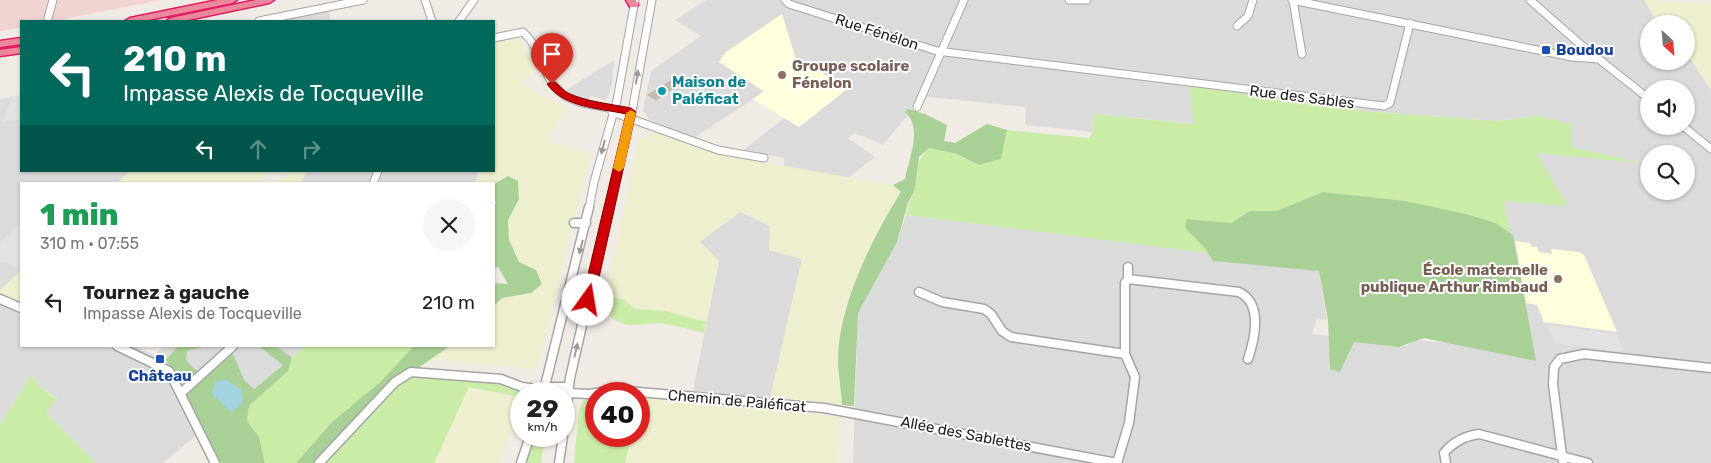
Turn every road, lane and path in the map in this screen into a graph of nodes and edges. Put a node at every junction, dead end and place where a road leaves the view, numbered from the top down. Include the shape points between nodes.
1 (53, 0) edge
2 (232, 0) edge
3 (270, 0) edge
4 (363, 0) edge
5 (425, 0) edge
6 (474, 0) edge
7 (652, 0) edge
8 (785, 0) edge
9 (964, 0) edge
10 (1069, 0) edge
11 (1087, 0) edge
12 (1252, 0) edge
13 (1293, 0) edge
14 (1530, 0) edge
15 (633, 2) edge
16 (48, 18) dead end
17 (135, 20) edge
18 (176, 20) edge
19 (264, 20) edge
20 (432, 20) edge
21 (460, 20) edge
22 (1410, 24) junction
23 (1237, 26) dead end
24 (495, 38) edge
25 (20, 41) edge
26 (0, 44) edge
27 (20, 50) edge
28 (942, 52) junction
29 (0, 53) edge
30 (1302, 54) dead end
31 (1598, 58) junction
32 (1640, 92) edge
33 (917, 107) dead end
34 (613, 109) junction
35 (630, 115) junction
36 (1694, 135) edge
37 (1711, 149) edge
38 (764, 158) dead end
39 (574, 223) dead end
40 (586, 223) junction
41 (1128, 267) dead end
42 (1128, 279) junction
43 (919, 292) dead end
44 (0, 299) edge
45 (20, 308) edge
46 (119, 347) edge
47 (232, 347) edge
48 (1125, 354) junction
49 (1248, 359) dead end
50 (1711, 368) edge
51 (510, 382) edge
52 (547, 382) edge
53 (570, 382) edge
54 (181, 393) junction
55 (575, 394) edge
56 (845, 412) joint
57 (526, 447) edge
58 (561, 447) edge
59 (1562, 459) edge
60 (215, 463) edge
61 (320, 463) edge
62 (521, 463) edge
63 (559, 463) edge
64 (1117, 463) edge
65 (1446, 463) edge
66 (1588, 463) edge

1 - 16 street
2 - 17 highway
3 - 18 highway
4 - 19 street
5 - 20 street
6 - 21 street
35 -> 7 street
8 - 28 street, Rue Fénélon via 789,4
9 - 28 street
10 - 11 street
12 - 23 street via 1248,16
13 - 22 street
13 - 30 street
14 - 31 street
15 - 34 street
22 - 28 street, Rue des Sables via 1390,103 1384,106
22 - 31 street via 1572,57
24 - 34 street via 524,32 532,39 556,90 575,100
25 - 26 highway
27 - 29 highway
28 - 33 street
31 - 32 street
34 - 35 street
34 -> 40 street
35 - 38 street via 718,150
53 -> 35 street
36 - 37 street
39 - 40 street
40 -> 52 street
41 - 42 street
42 - 48 street via 1125,283
42 - 49 street via 1239,292 1249,298 1254,309 1254,345
43 - 48 street via 942,302 984,309 1011,337
44 - 45 street
46 - 54 street via 169,371
47 - 54 street
48 - 64 street via 1135,377 1129,424
50 - 59 street via 1584,354 1560,358 1554,367 1553,384
51 - 61 street via 411,372 395,382
54 - 60 street
55 - 56 street, Chemin de Paléficat via 615,390
56 - 64 street, Allée des Sablettes
57 - 62 street
58 - 63 street
59 - 65 street via 1485,434 1475,434 1447,448 1444,453
59 - 66 street

